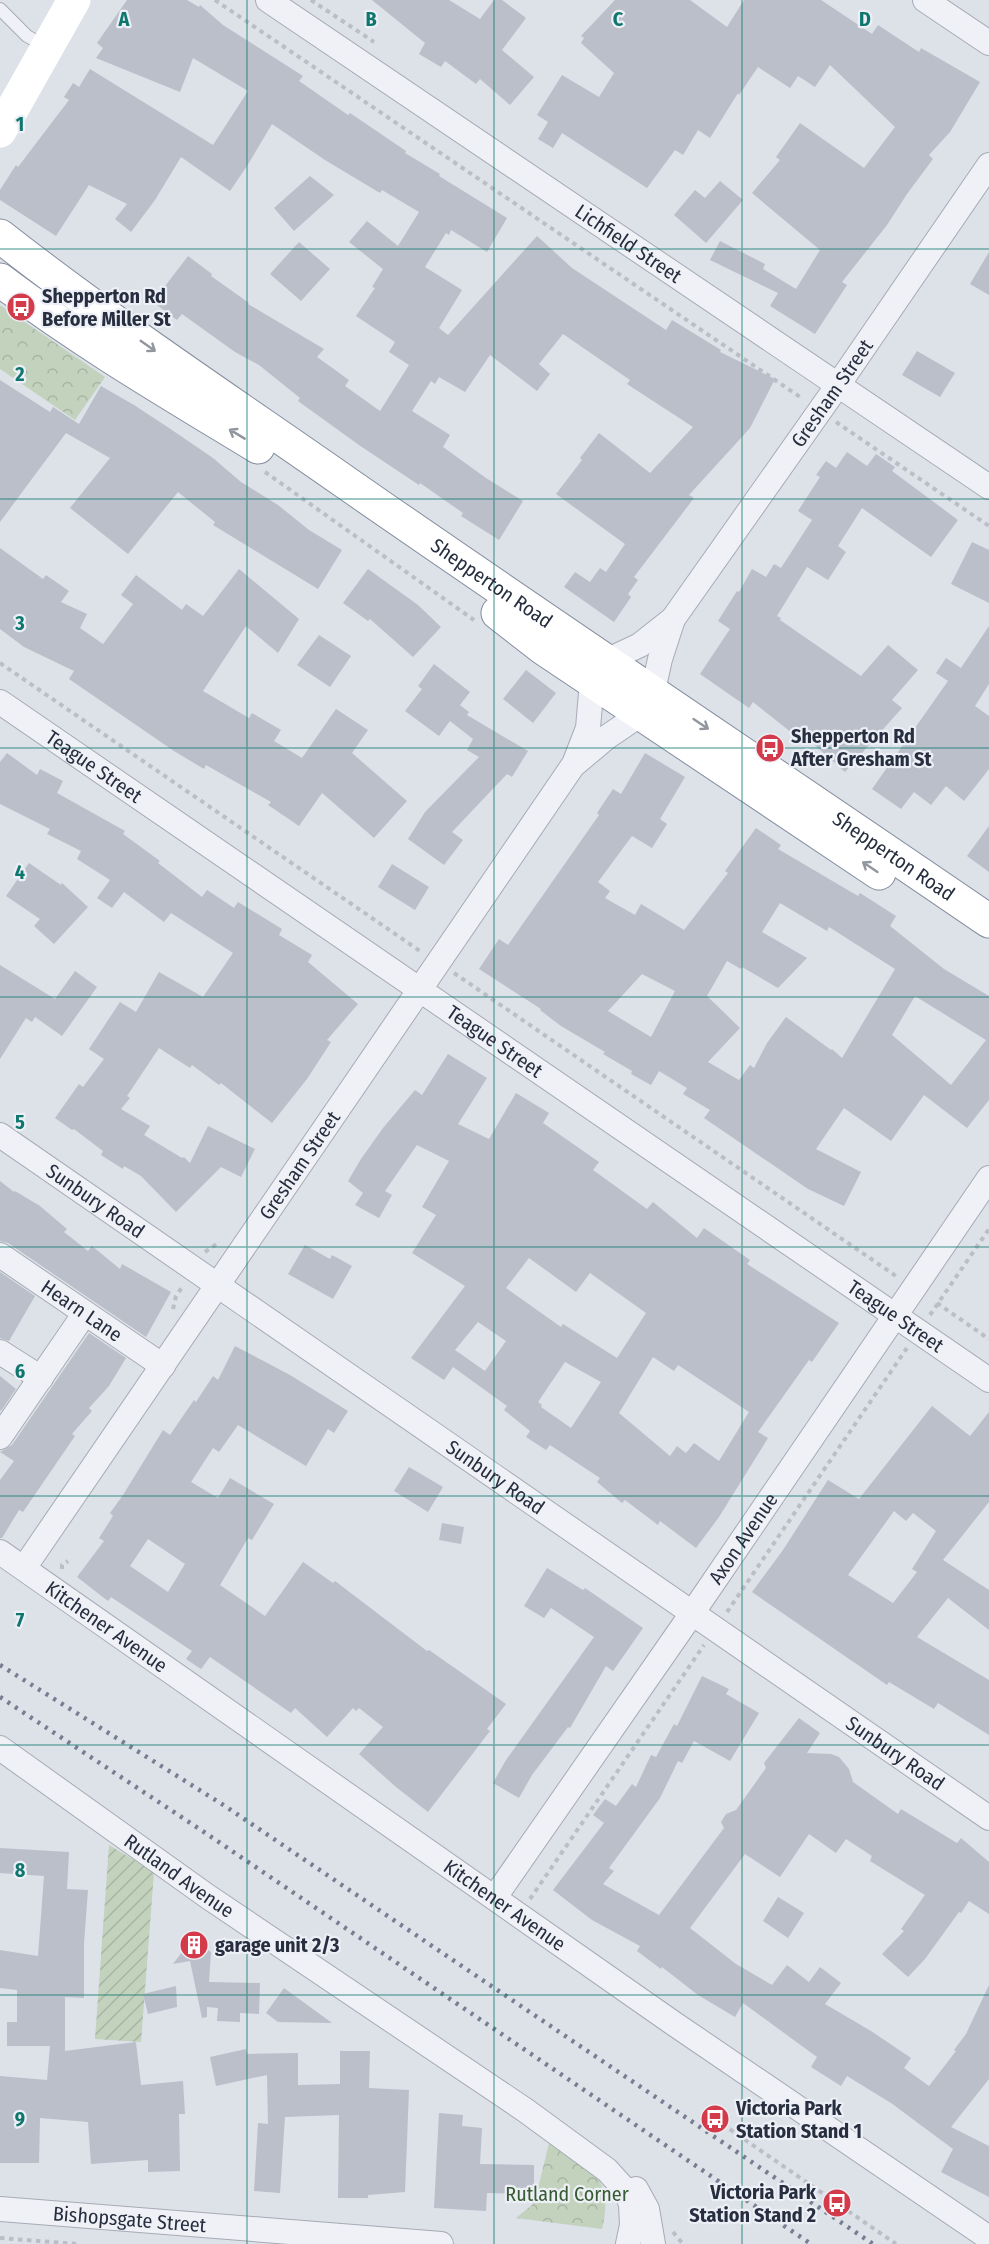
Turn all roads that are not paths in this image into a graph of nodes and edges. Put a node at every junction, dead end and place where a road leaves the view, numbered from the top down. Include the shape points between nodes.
1 (74, 0) edge
2 (268, 0) edge
3 (925, 0) edge
4 (0, 9) edge
5 (989, 42) edge
6 (48, 47) junction
7 (0, 131) edge
8 (989, 165) edge
9 (0, 236) edge
10 (0, 280) edge
11 (838, 385) junction
12 (989, 487) edge
13 (673, 619) junction
14 (599, 671) junction
15 (0, 702) edge
16 (647, 703) junction
17 (574, 764) junction
18 (989, 921) edge
19 (989, 946) edge
20 (411, 983) junction
21 (0, 1135) edge
22 (989, 1178) edge
23 (0, 1255) edge
24 (218, 1286) junction
25 (85, 1313) junction
26 (894, 1316) junction
27 (0, 1352) edge
28 (163, 1366) junction
29 (40, 1378) junction
30 (989, 1380) edge
31 (0, 1437) edge
32 (0, 1552) edge
33 (24, 1568) junction
34 (693, 1612) junction
35 (0, 1748) edge
36 (989, 1818) edge
37 (500, 1890) junction
38 (569, 2142) junction
39 (0, 2209) edge
40 (989, 2238) edge
41 (441, 2244) edge
42 (628, 2244) edge
43 (653, 2244) edge

1 - 6 main road
2 - 11 street, Lichfield Street
3 - 5 street
4 - 6 lane via 27,36
6 - 7 main road
8 - 11 street, Gresham Street
9 -> 14 main road, Shepperton Road via 127,331 557,629
14 -> 10 main road, Shepperton Road via 543,648 384,531 259,447 41,311
11 - 12 street, Lichfield Street
11 - 13 street, Gresham Street
13 - 14 street, Gresham Street
13 - 16 street, Gresham Street
14 - 16 main road, Shepperton Road
14 - 17 street, Gresham Street via 588,728
15 - 20 street, Teague Street
16 - 17 street, Gresham Street
16 -> 18 main road, Shepperton Road
19 -> 16 main road, Shepperton Road
17 - 20 street, Gresham Street
20 - 24 street, Gresham Street
20 - 26 street, Teague Street
21 - 24 street, Sunbury Road
22 - 26 street, Axon Avenue
23 - 25 street, Hearn Lane
24 - 28 street, Gresham Street
24 - 34 street, Sunbury Road
25 - 28 street, Hearn Lane
25 - 29 street
26 - 30 street, Teague Street
26 - 34 street, Axon Avenue
27 - 29 street
28 - 33 street, Gresham Street
29 - 31 street
32 - 33 street, Kitchener Avenue
33 - 37 street, Kitchener Avenue
34 - 36 street, Sunbury Road
34 - 37 street, Axon Avenue
35 - 38 street, Rutland Avenue via 207,1896
37 - 40 street, Kitchener Avenue via 692,2036
38 - 42 street, Rutland Avenue via 607,2170 627,2192 632,2225
38 - 43 street, Rutland Avenue via 612,2161 633,2184 647,2209
39 - 41 street, Bishopsgate Street

